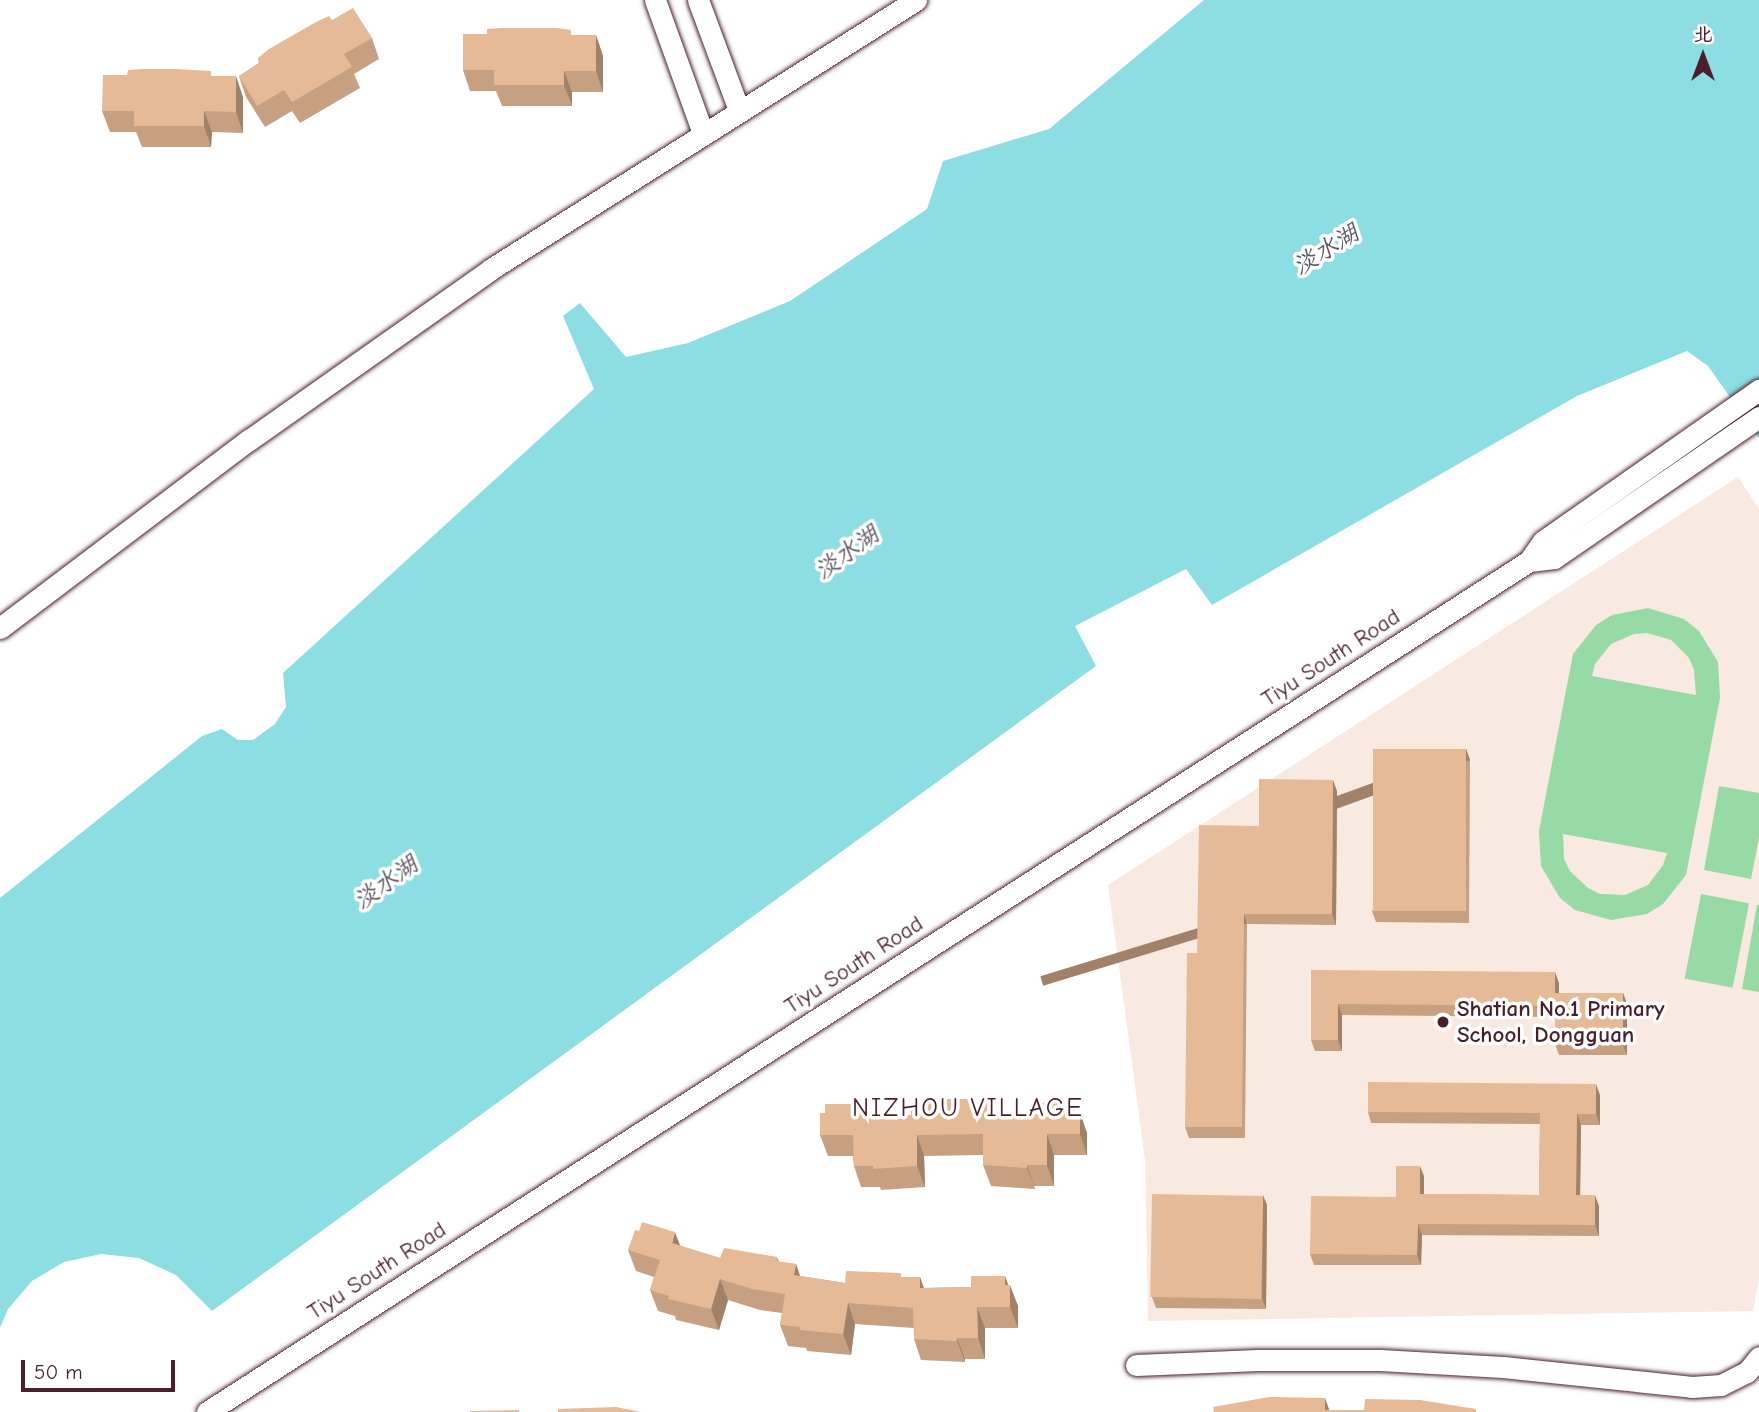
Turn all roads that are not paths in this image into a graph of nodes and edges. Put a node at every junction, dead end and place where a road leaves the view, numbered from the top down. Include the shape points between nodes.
1 (655, 0) edge
2 (698, 0) edge
3 (916, 0) edge
4 (739, 110) junction
5 (703, 133) junction
6 (1759, 390) edge
7 (1759, 417) edge
8 (1529, 561) junction
9 (0, 628) edge
10 (1759, 1357) edge
11 (1136, 1365) dead end
12 (206, 1412) edge

1 - 5 street
2 - 4 street
3 - 4 street
4 - 5 street
5 - 9 street via 491,269 304,401
6 - 8 street, Tiyu South Road via 1543,541
7 - 8 street, Tiyu South Road via 1554,558
8 - 12 street, Tiyu South Road
10 - 11 street via 1747,1372 1721,1385 1692,1387 1503,1367 1380,1360

